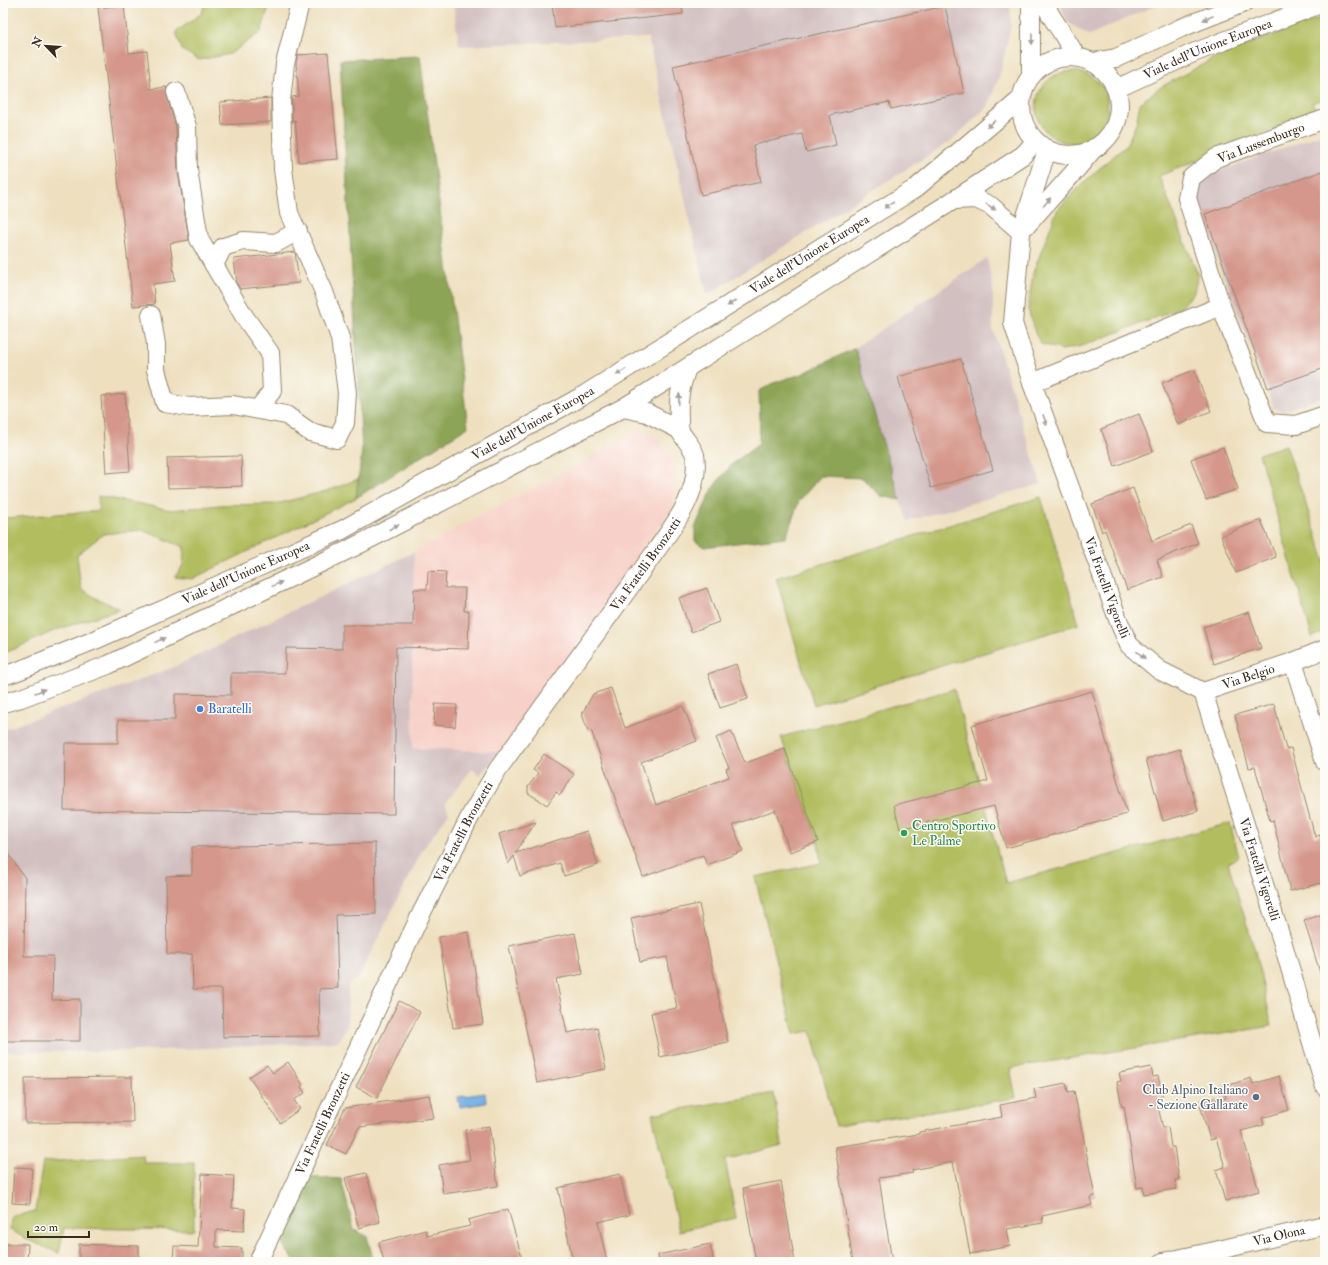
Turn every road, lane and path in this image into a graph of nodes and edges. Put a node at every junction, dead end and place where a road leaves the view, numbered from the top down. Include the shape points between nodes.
1 (300, 3) edge
2 (1031, 3) edge
3 (1045, 3) edge
4 (1244, 3) edge
5 (1323, 3) edge
6 (1085, 59) junction
7 (1031, 75) junction
8 (1116, 89) junction
9 (176, 92) dead end
10 (1021, 99) junction
11 (1325, 119) edge
12 (1042, 145) junction
13 (1094, 148) junction
14 (954, 200) junction
15 (298, 231) junction
16 (1021, 232) junction
17 (214, 265) junction
18 (1221, 306) junction
19 (151, 315) dead end
20 (687, 368) junction
21 (1032, 383) junction
22 (623, 408) junction
23 (258, 409) junction
24 (1325, 415) edge
25 (680, 430) junction
26 (1325, 649) edge
27 (1293, 662) junction
28 (3, 676) edge
29 (1203, 692) junction
30 (3, 703) edge
31 (1325, 762) edge
32 (1325, 1087) edge
33 (1325, 1225) edge
34 (258, 1262) edge
35 (1163, 1262) edge

1 - 15 street via 285,64 281,100 283,169 289,212
2 -> 7 street
3 - 6 street via 1050,14
4 -> 6 street via 1116,58
5 - 8 street, Viale dell'Unione Europea via 1193,53
6 - 7 street via 1060,57 1044,64
6 - 8 street via 1107,73
7 - 10 street via 1024,86
8 - 13 street via 1119,106 1116,123 1107,138
9 - 17 street via 187,127 188,170 200,238
10 - 12 street via 1026,129
10 -> 28 street, Viale dell'Unione Europea via 916,188 584,395 342,530 95,640
11 - 18 street, Via Lussemburgo via 1216,158 1191,178 1187,198
12 - 13 street via 1063,154 1079,154
12 - 14 street, Viale dell'Unione Europea
12 - 16 street, Via Fratelli Vigorelli
16 -> 13 street
14 -> 16 street, Viale dell'Unione Europea via 976,199 991,206
14 - 20 street, Viale dell'Unione Europea
15 - 17 street via 276,243 243,241 223,247
15 - 23 street via 340,338 347,393 345,423 337,439 310,432 286,415
16 - 21 street, Via Fratelli Vigorelli via 1013,323
17 - 23 street via 244,316 270,353 272,391
18 - 21 street
18 - 24 street, Via Lussemburgo via 1267,423 1296,425
19 - 23 street via 156,344 156,370 165,403 189,407 233,406
20 - 22 street, Viale dell'Unione Europea
25 -> 20 street, Via Fratelli Bronzetti via 678,401
21 -> 29 street, Via Fratelli Vigorelli via 1129,645 1159,670
22 - 25 street via 647,413
30 -> 22 street, Viale dell'Unione Europea via 116,662 352,548
25 - 34 street, Via Fratelli Bronzetti via 694,454 695,474 690,497 660,546 498,770 472,813 421,914
26 - 27 street, Via Belgio
27 - 29 street, Via Belgio
27 - 31 street
29 - 32 street, Via Fratelli Vigorelli via 1283,944
33 - 35 street, Via Olona

